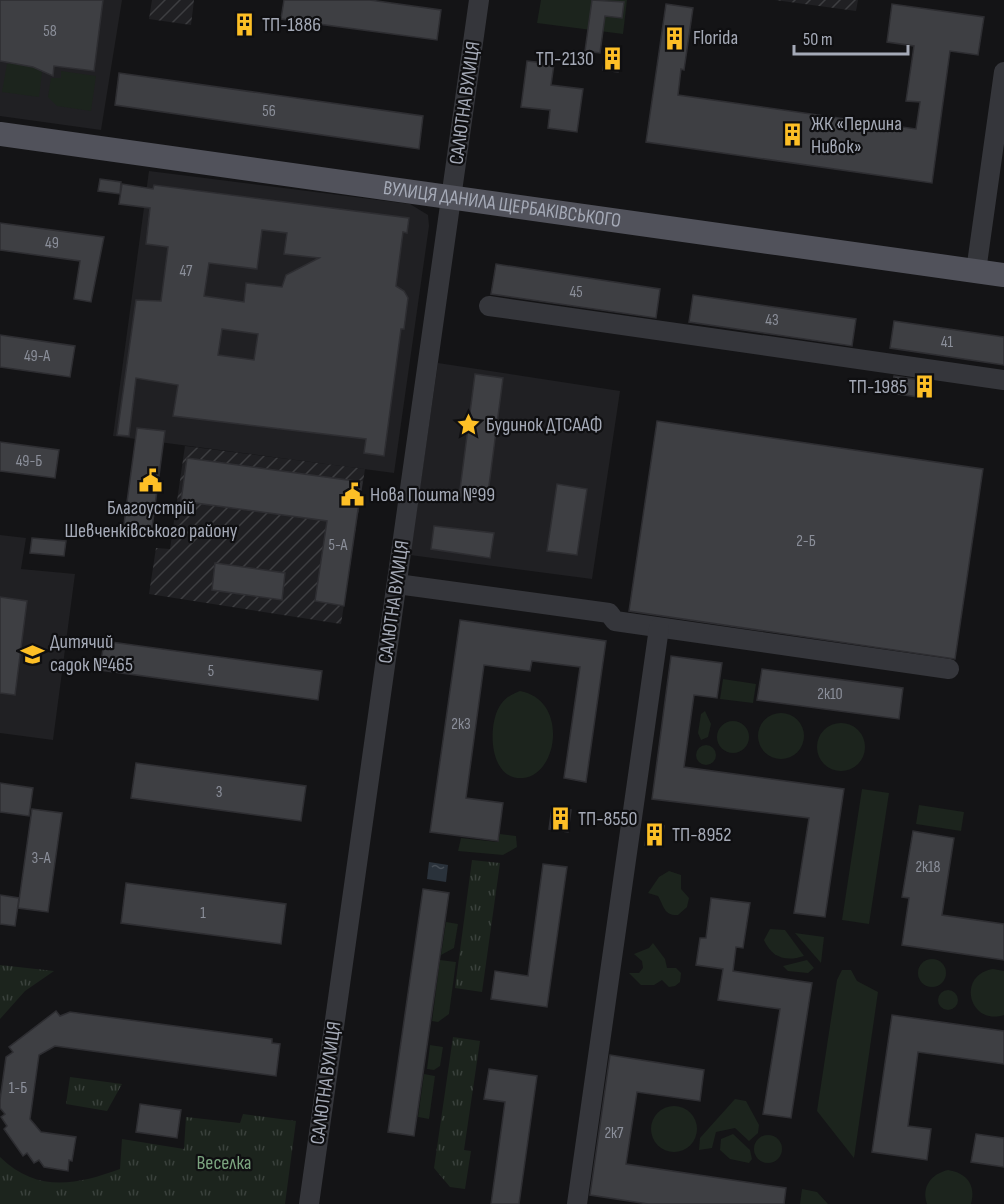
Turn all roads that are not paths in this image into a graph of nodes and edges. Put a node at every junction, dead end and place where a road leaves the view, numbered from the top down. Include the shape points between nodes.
1 (479, 0) edge
2 (1004, 72) edge
3 (0, 134) edge
4 (451, 197) junction
5 (976, 271) junction
6 (1004, 275) edge
7 (489, 306) dead end
8 (1004, 380) edge
9 (397, 584) junction
10 (659, 628) junction
11 (949, 669) dead end
12 (309, 1204) edge
13 (577, 1204) edge

1 - 4 street, САЛЮТНА ВУЛИЦЯ
2 - 5 street
3 - 4 main road, ВУЛИЦЯ ДАНИЛА ЩЕРБАКІВСЬКОГО
4 - 5 main road, ВУЛИЦЯ ДАНИЛА ЩЕРБАКІВСЬКОГО
4 - 9 street, САЛЮТНА ВУЛИЦЯ
5 - 6 main road, ВУЛИЦЯ ДАНИЛА ЩЕРБАКІВСЬКОГО
7 - 8 street
9 - 10 street via 609,613 615,621
9 - 12 street, САЛЮТНА ВУЛИЦЯ
10 - 11 street
10 - 13 street

